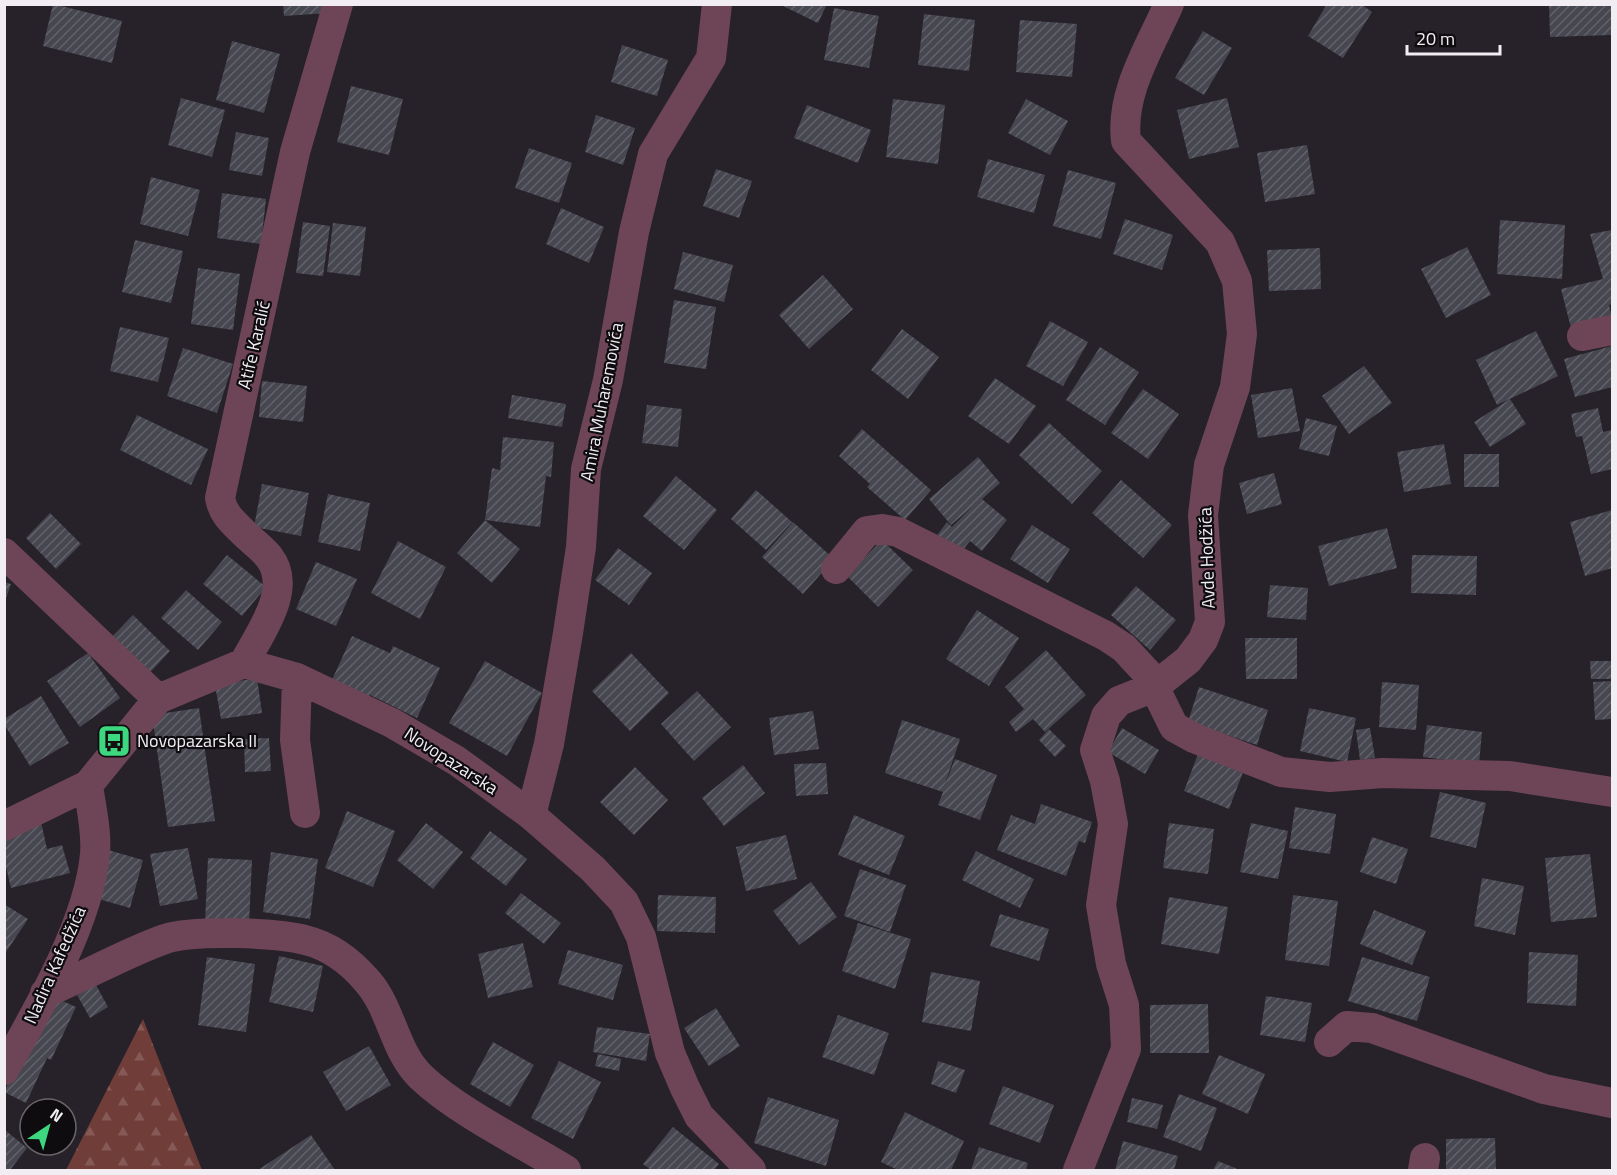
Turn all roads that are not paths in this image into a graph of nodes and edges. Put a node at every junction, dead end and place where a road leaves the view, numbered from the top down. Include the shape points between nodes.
1 (338, 4) edge
2 (717, 4) edge
3 (1169, 4) edge
4 (1612, 330) edge
5 (1582, 336) dead end
6 (4, 553) edge
7 (836, 569) dead end
8 (244, 663) junction
9 (297, 678) junction
10 (1154, 687) junction
11 (158, 699) junction
12 (88, 785) junction
13 (1612, 792) edge
14 (305, 813) dead end
15 (531, 815) junction
16 (4, 826) edge
17 (45, 993) junction
18 (1329, 1042) dead end
19 (4, 1070) edge
20 (1612, 1103) edge
21 (566, 1170) edge
22 (751, 1170) edge
23 (1078, 1170) edge

1 - 8 street, Atife Karalić via 290,172 220,498 228,518 270,558 277,578 276,601
2 - 15 street, Amira Muharemovića via 711,58 653,154 634,232 608,380 586,469 568,633 549,744
3 - 10 street, Avde Hodžića via 1127,100 1126,141 1220,242 1237,281 1242,334 1235,387 1209,465 1203,515 1210,621 1203,640 1188,660
4 - 5 street
6 - 11 street
7 - 10 street via 867,531 898,532 1106,636 1139,663
8 - 9 street, Novopazarska
8 - 11 street
9 - 14 street via 295,740
9 - 15 street, Novopazarska via 402,729 457,761
10 - 13 street via 1174,727 1281,772 1330,777 1510,776
10 - 23 street, Avde Hodžića via 1119,701 1106,717 1095,750 1113,824 1101,905 1111,964 1124,1005 1126,1049
11 - 12 street
12 - 16 street
12 - 17 street, Nadira Kafedžića via 95,827 90,881 78,921
15 - 22 street, Novopazarska via 624,902 641,937 670,1053 685,1088 699,1116
17 - 19 street, Nadira Kafedžića
17 - 21 street via 168,938 252,935 306,940 339,954 369,983 400,1050 421,1076 471,1113
18 - 20 street via 1347,1026 1372,1028 1544,1089

